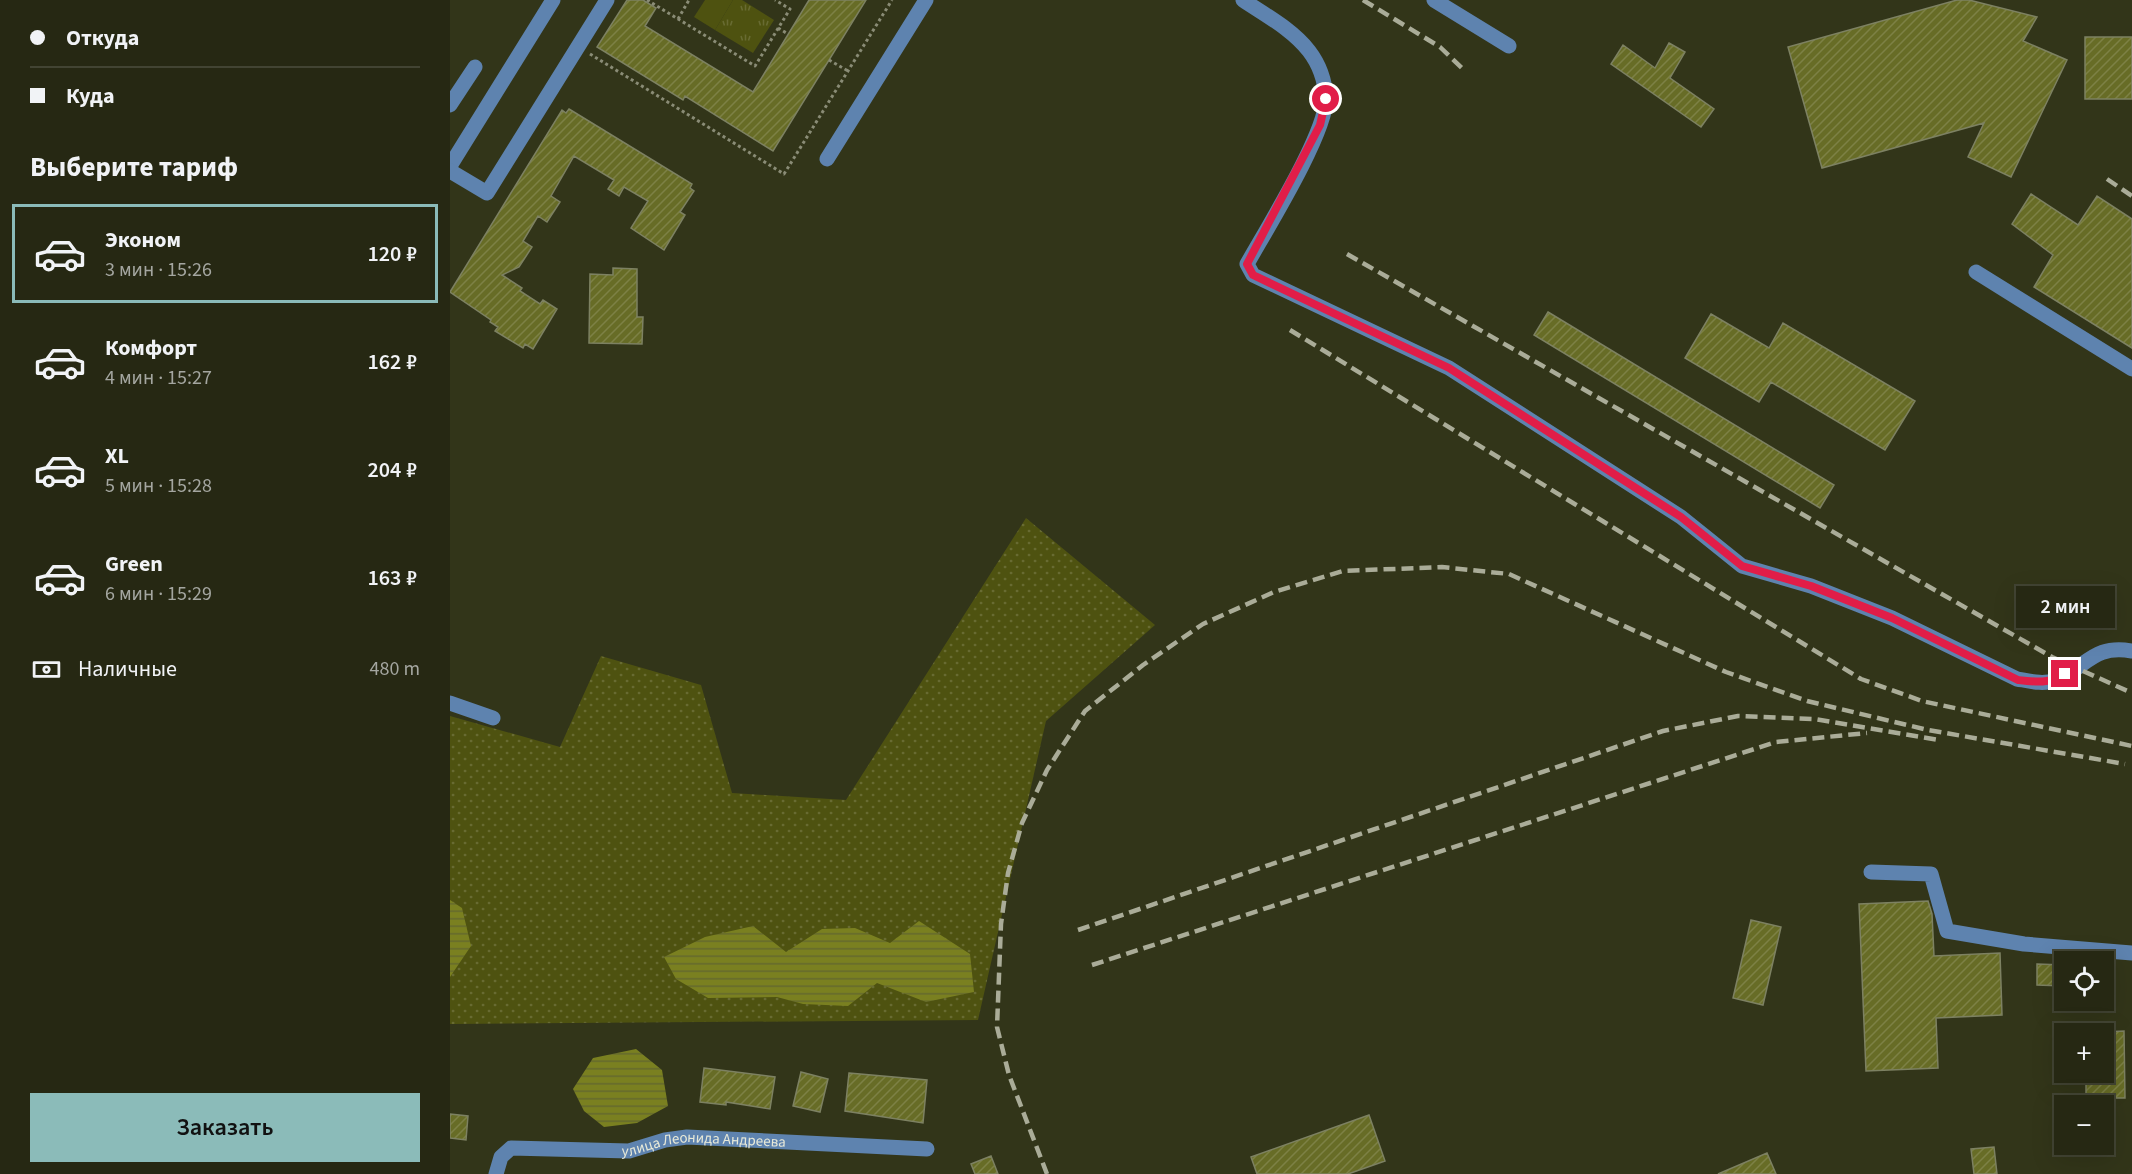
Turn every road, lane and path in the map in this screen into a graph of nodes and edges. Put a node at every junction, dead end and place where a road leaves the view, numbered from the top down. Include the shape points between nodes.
1 (553, 0) edge
2 (607, 0) edge
3 (647, 0) edge
4 (689, 0) edge
5 (775, 0) edge
6 (892, 0) edge
7 (925, 0) edge
8 (1243, 0) edge
9 (1434, 0) edge
10 (678, 19) junction
11 (778, 28) junction
12 (788, 34) dead end
13 (1509, 46) dead end
14 (578, 47) junction
15 (829, 60) dead end
16 (476, 67) dead end
17 (848, 71) junction
18 (450, 105) edge
19 (827, 159) dead end
20 (450, 166) edge
21 (450, 171) edge
22 (1976, 272) dead end
23 (2132, 369) edge
24 (2132, 651) edge
25 (450, 703) edge
26 (493, 718) dead end
27 (1871, 872) dead end
28 (2132, 953) edge
29 (927, 1149) dead end
30 (496, 1174) edge

1 - 20 street
2 - 14 street
3 - 10 path
4 - 10 path
5 - 11 path via 790,9
6 - 17 path
7 - 19 street
8 - 24 street via 1285,28 1308,51 1322,74 1326,99 1320,125 1247,264 1253,275 1449,368 1681,517 1742,566 1811,586 1892,618 2018,680 2055,681 2102,650
9 - 13 street
10 - 11 path via 755,66
11 - 12 path
14 - 17 path via 784,174
14 - 21 street via 487,194
15 - 17 path
16 - 18 street
22 - 23 street
25 - 26 street
27 - 28 street via 1931,874 1947,931 2024,944
29 - 30 street, улица Леонида Андреева via 687,1137 629,1151 511,1148 501,1157

